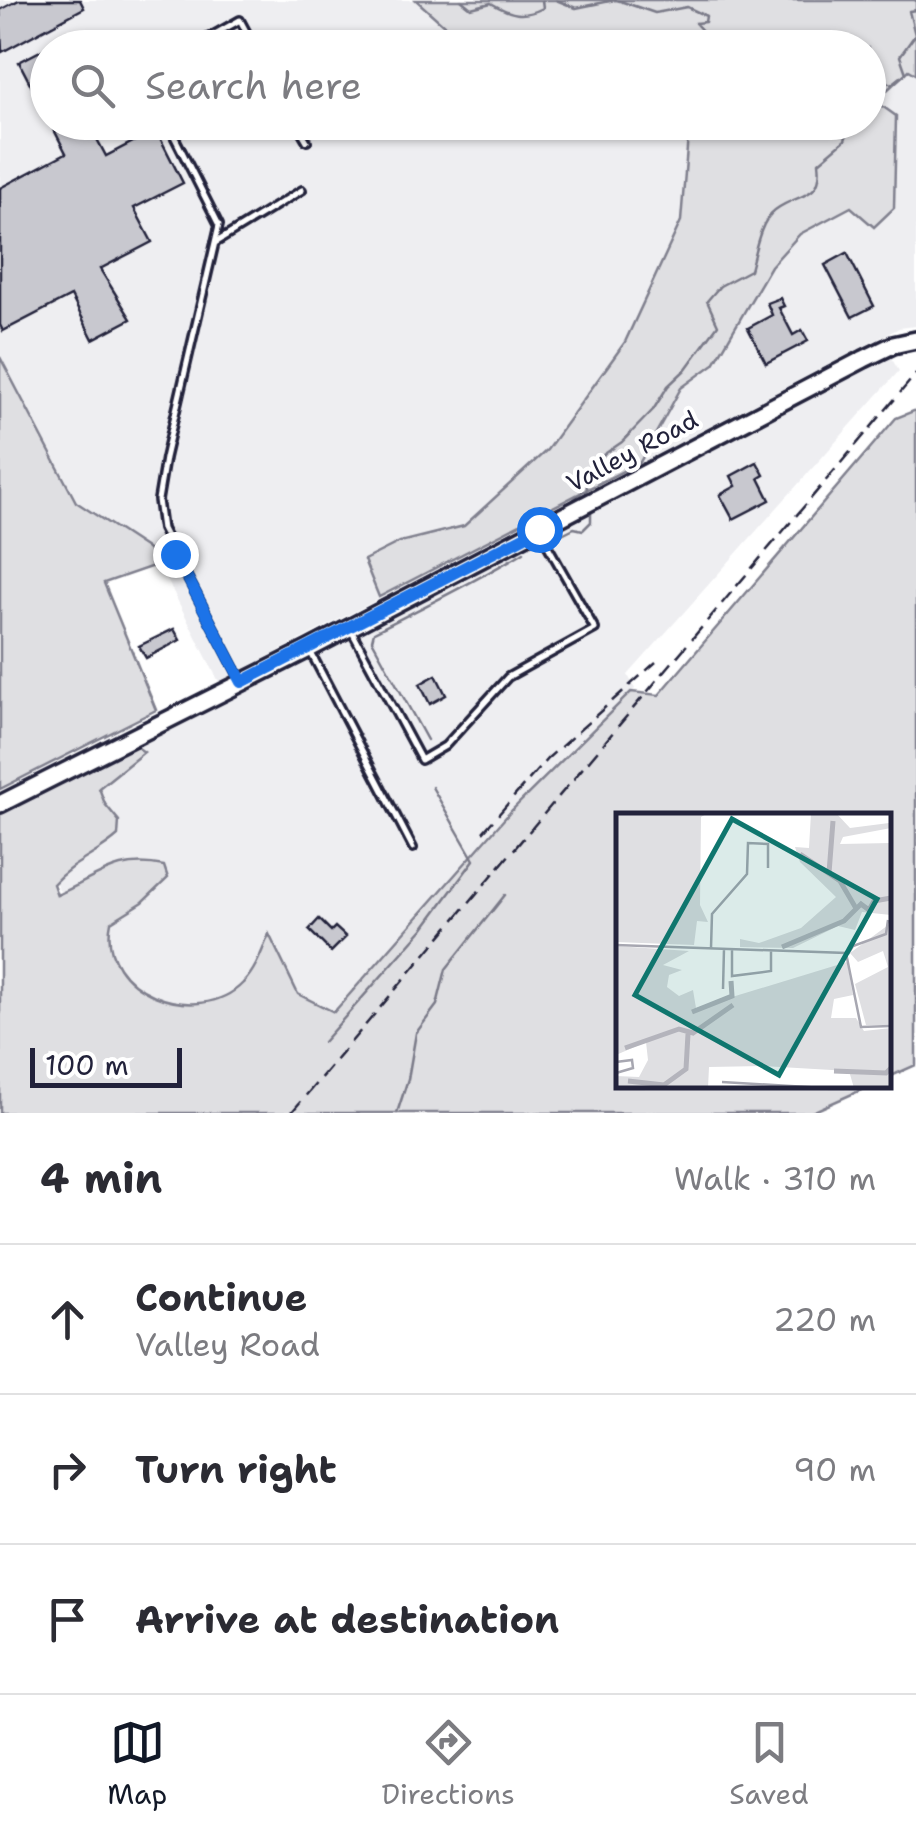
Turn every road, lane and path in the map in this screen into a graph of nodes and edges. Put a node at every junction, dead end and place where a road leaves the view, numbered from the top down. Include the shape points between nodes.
1 (222, 30) edge
2 (245, 30) edge
3 (176, 140) edge
4 (302, 190) dead end
5 (215, 243) junction
6 (916, 340) edge
7 (539, 529) junction
8 (350, 627) junction
9 (309, 648) junction
10 (242, 682) junction
11 (0, 804) edge
12 (413, 848) dead end

1 - 2 lane via 240,20
3 - 5 lane via 219,225
4 - 5 lane
5 - 10 lane via 158,514
6 - 7 street, Valley Road via 864,359
7 - 8 street, Valley Road
7 - 8 lane via 595,629 508,677 445,746 421,760
8 - 9 street, Valley Road
9 - 10 street, Valley Road
9 - 12 lane
10 - 11 street, Valley Road

